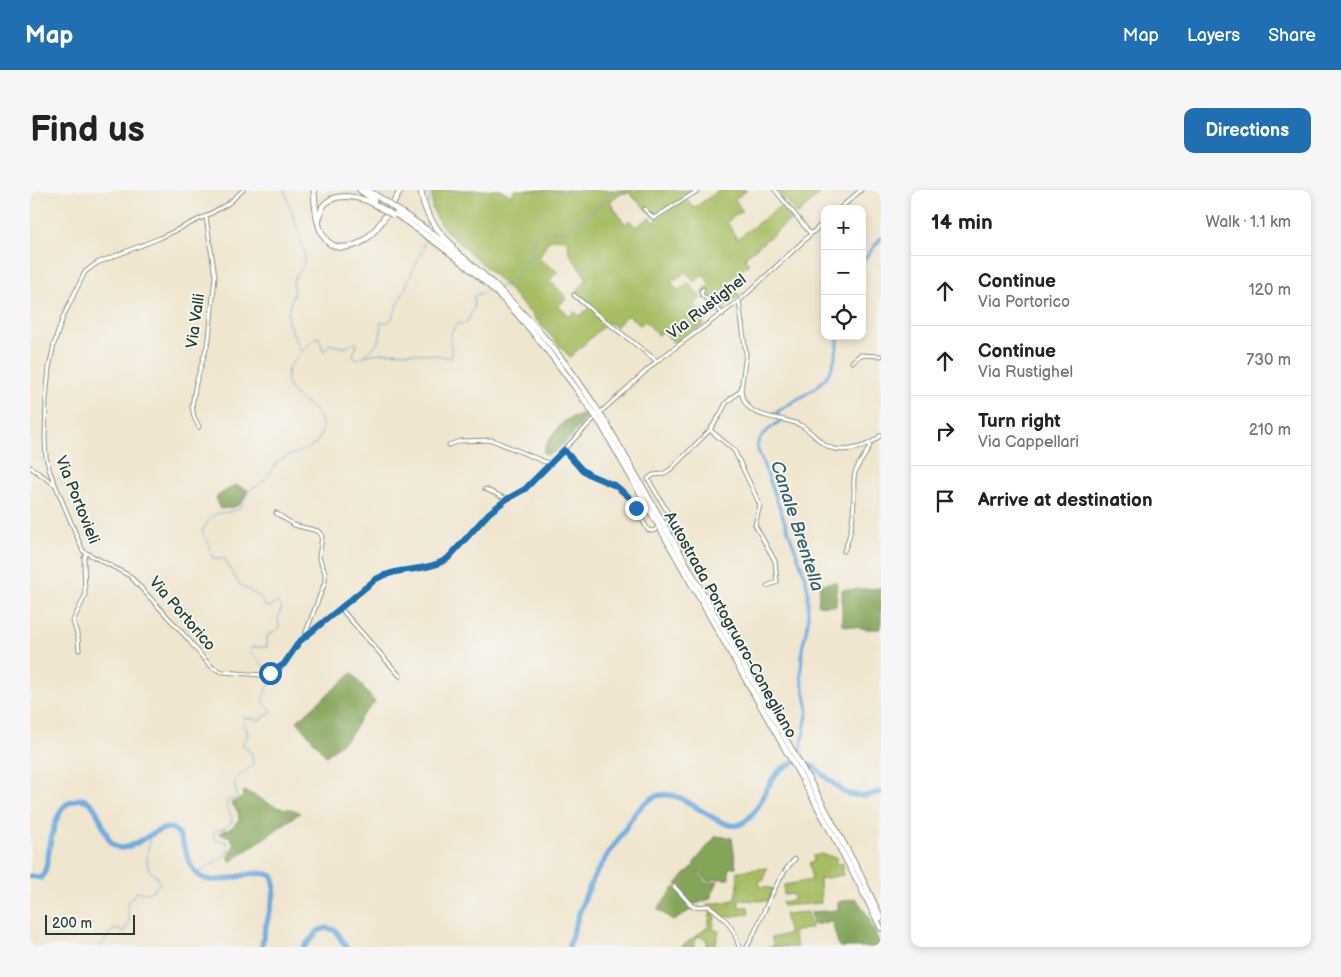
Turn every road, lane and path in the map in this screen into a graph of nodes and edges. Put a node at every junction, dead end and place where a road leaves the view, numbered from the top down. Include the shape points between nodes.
1 (243, 190) edge
2 (314, 190) edge
3 (360, 190) edge
4 (367, 190) edge
5 (401, 190) edge
6 (421, 190) edge
7 (699, 190) edge
8 (775, 190) edge
9 (861, 190) edge
10 (383, 205) junction
11 (844, 205) edge
12 (644, 209) dead end
13 (394, 213) junction
14 (206, 217) junction
15 (318, 222) junction
16 (821, 224) edge
17 (422, 230) junction
18 (810, 233) junction
19 (486, 279) junction
20 (703, 289) dead end
21 (574, 295) dead end
22 (738, 301) junction
23 (723, 314) junction
24 (881, 356) edge
25 (658, 361) junction
26 (852, 362) dead end
27 (740, 390) junction
28 (602, 412) dead end
29 (593, 420) dead end
30 (200, 427) dead end
31 (710, 430) junction
32 (881, 435) edge
33 (448, 445) dead end
34 (870, 445) junction
35 (564, 450) junction
36 (550, 464) junction
37 (30, 467) edge
38 (50, 472) junction
39 (43, 477) junction
40 (55, 485) junction
41 (486, 489) dead end
42 (507, 499) junction
43 (276, 514) dead end
44 (852, 522) junction
45 (666, 523) dead end
46 (857, 523) dead end
47 (656, 529) dead end
48 (844, 551) dead end
49 (86, 554) junction
50 (767, 586) dead end
51 (341, 609) junction
52 (306, 636) junction
53 (79, 650) dead end
54 (400, 676) dead end
55 (795, 859) dead end
56 (859, 878) junction
57 (674, 886) dead end
58 (881, 918) edge
59 (881, 928) edge
60 (739, 947) edge
61 (747, 947) edge

1 - 14 street, Via Portovieli
2 - 15 highway
3 - 10 highway, Autostrada Portogruaro-Conegliano
4 - 10 highway, Autostrada Portogruaro-Conegliano
5 - 15 highway via 373,232 356,246 342,248 330,242 320,232
6 - 19 highway via 430,220 447,240 476,264
7 - 12 street via 654,218
8 - 18 street
9 - 11 street
10 - 13 highway, Autostrada Portogruaro-Conegliano, bridge
10 - 15 highway via 363,197 340,195 324,206
13 - 17 highway, Autostrada Portogruaro-Conegliano
13 - 17 highway, Autostrada Portogruaro-Conegliano
14 - 30 street, Via Valli via 215,276 209,339 192,406
14 - 38 street, Via Portovieli via 97,263 82,277 58,331 49,368 45,440
16 - 18 street, Via Rustighel
17 - 19 highway, Autostrada Portogruaro-Conegliano
18 - 22 street, Via Rustighel
19 - 56 highway, Autostrada Portogruaro-Conegliano via 561,367 601,424 817,794
20 - 23 street via 702,295
21 - 25 street
22 - 23 street, Via Rustighel
22 - 27 street via 746,354
23 - 25 street, Via Rustighel
24 - 26 street via 860,355
25 - 28 street, Via Rustighel
27 - 31 street via 726,403
27 - 34 street via 752,410 803,426 832,449
29 - 35 street
31 - 45 street via 671,469 648,479 670,516
31 - 50 street via 734,450 760,505 755,525 775,561 777,582
32 - 34 street
33 - 36 street via 460,441 492,440
34 - 44 street via 856,470
35 - 36 street
35 - 47 street via 581,469 616,486 630,498 648,530
36 - 42 street via 525,489
37 - 39 street
38 - 39 street
38 - 40 street, Via Portovieli
39 - 40 street
40 - 49 street, Via Portovieli
41 - 42 street
42 - 51 street via 440,564 384,575
43 - 52 street via 294,525 318,531 322,536 319,557 325,582
44 - 46 street
44 - 48 street
49 - 52 street, Via Portorico via 130,576 214,668 228,673 268,673 284,664
49 - 53 street, Via Portovieli via 85,596 73,621
51 - 52 street
51 - 54 street
55 - 61 street via 777,886
56 - 58 highway, Autostrada Portogruaro-Conegliano
56 - 59 highway, Autostrada Portogruaro-Conegliano
57 - 60 street via 693,907 709,906 721,914 732,927

